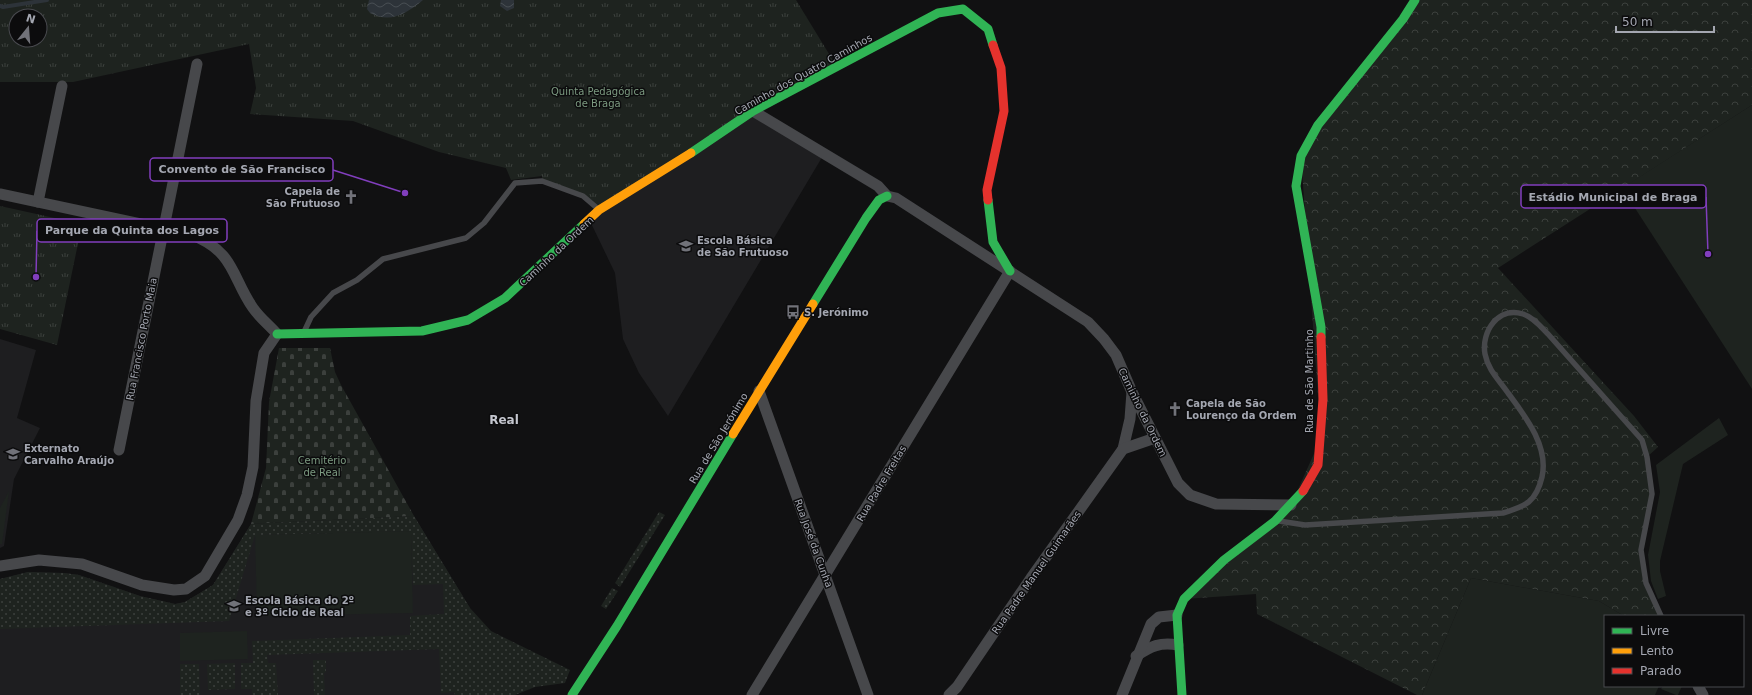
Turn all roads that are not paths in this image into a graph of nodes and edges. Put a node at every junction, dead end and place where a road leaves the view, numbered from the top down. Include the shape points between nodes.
1 (1415, 0) edge
2 (963, 9) joint
3 (197, 64) dead end
4 (62, 86) dead end
5 (753, 111) junction
6 (0, 194) edge
7 (887, 196) junction
8 (38, 202) junction
9 (599, 210) junction
10 (163, 229) junction
11 (1010, 271) junction
12 (304, 332) junction
13 (277, 334) junction
14 (759, 391) junction
15 (1132, 392) junction
16 (1155, 438) junction
17 (1123, 449) junction
18 (119, 450) dead end
19 (1291, 505) junction
20 (1275, 521) junction
21 (0, 566) edge
22 (825, 576) junction
23 (1177, 615) junction
24 (1661, 615) edge
25 (1178, 645) junction
26 (1136, 656) junction
27 (572, 695) edge
28 (752, 695) edge
29 (868, 695) edge
30 (949, 695) edge
31 (1122, 695) edge
32 (1182, 695) edge

1 - 19 street, Rua de São Martinho via 1318,125 1302,156 1296,186 1321,327 1323,399 1318,465 1301,494
2 - 5 street, Caminho dos Quatro Caminhos via 938,13
2 - 11 street, Caminho da Ordem via 988,29 1001,68 1004,111 987,190 994,242
3 - 10 street, Rua Francisco Porto Maia
4 - 8 street
5 - 7 street, Caminho da Ordem via 878,186
5 - 9 street, Caminho dos Quatro Caminhos
6 - 8 street
7 - 11 street, Caminho da Ordem via 896,198
7 - 14 street, Rua de São Jerónimo via 879,200 870,212
8 - 10 street
9 - 12 street, Caminho da Ordem via 505,298 468,320 422,331
9 - 12 lane, Caminho da Ordem via 584,196 542,181 515,183 484,223 466,238 383,259 357,280 333,293 311,317
10 - 13 street via 192,235 207,241 220,251 231,264 254,309
10 - 18 street, Rua Francisco Porto Maia
11 - 15 street, Caminho da Ordem via 1088,322 1116,356
11 - 22 street, Rua Padre Freitas
12 - 13 street, Caminho da Ordem
13 - 21 street via 264,353 256,401 253,467 247,495 238,520 205,576 186,589 174,590 142,585 82,564 38,560
14 - 22 street, Rua José da Cunha
14 - 27 street, Rua de São Jerónimo via 617,626
15 - 16 street, Caminho da Ordem
15 - 17 street, Rua Padre Manuel Guimarães via 1130,419
16 - 17 street
16 - 19 street, Caminho da Ordem via 1178,483 1190,495 1216,504
17 - 30 street, Rua Padre Manuel Guimarães
19 - 20 street, Rua de São Martinho
20 - 23 street, Rua de São Martinho via 1224,560 1184,599
20 - 24 lane via 1305,525 1503,513 1526,506 1539,491 1543,473 1542,453 1534,432 1491,370 1485,354 1485,339 1489,326 1496,318 1509,313 1522,314 1536,321 1642,440 1647,456 1652,494 1641,550 1646,583
22 - 28 street, Rua Padre Freitas
22 - 29 street, Rua José da Cunha
23 - 25 street, Rua de São Martinho
23 - 26 street via 1159,616 1151,624
25 - 26 street via 1153,645
25 - 32 street, Rua de São Martinho
26 - 31 street

